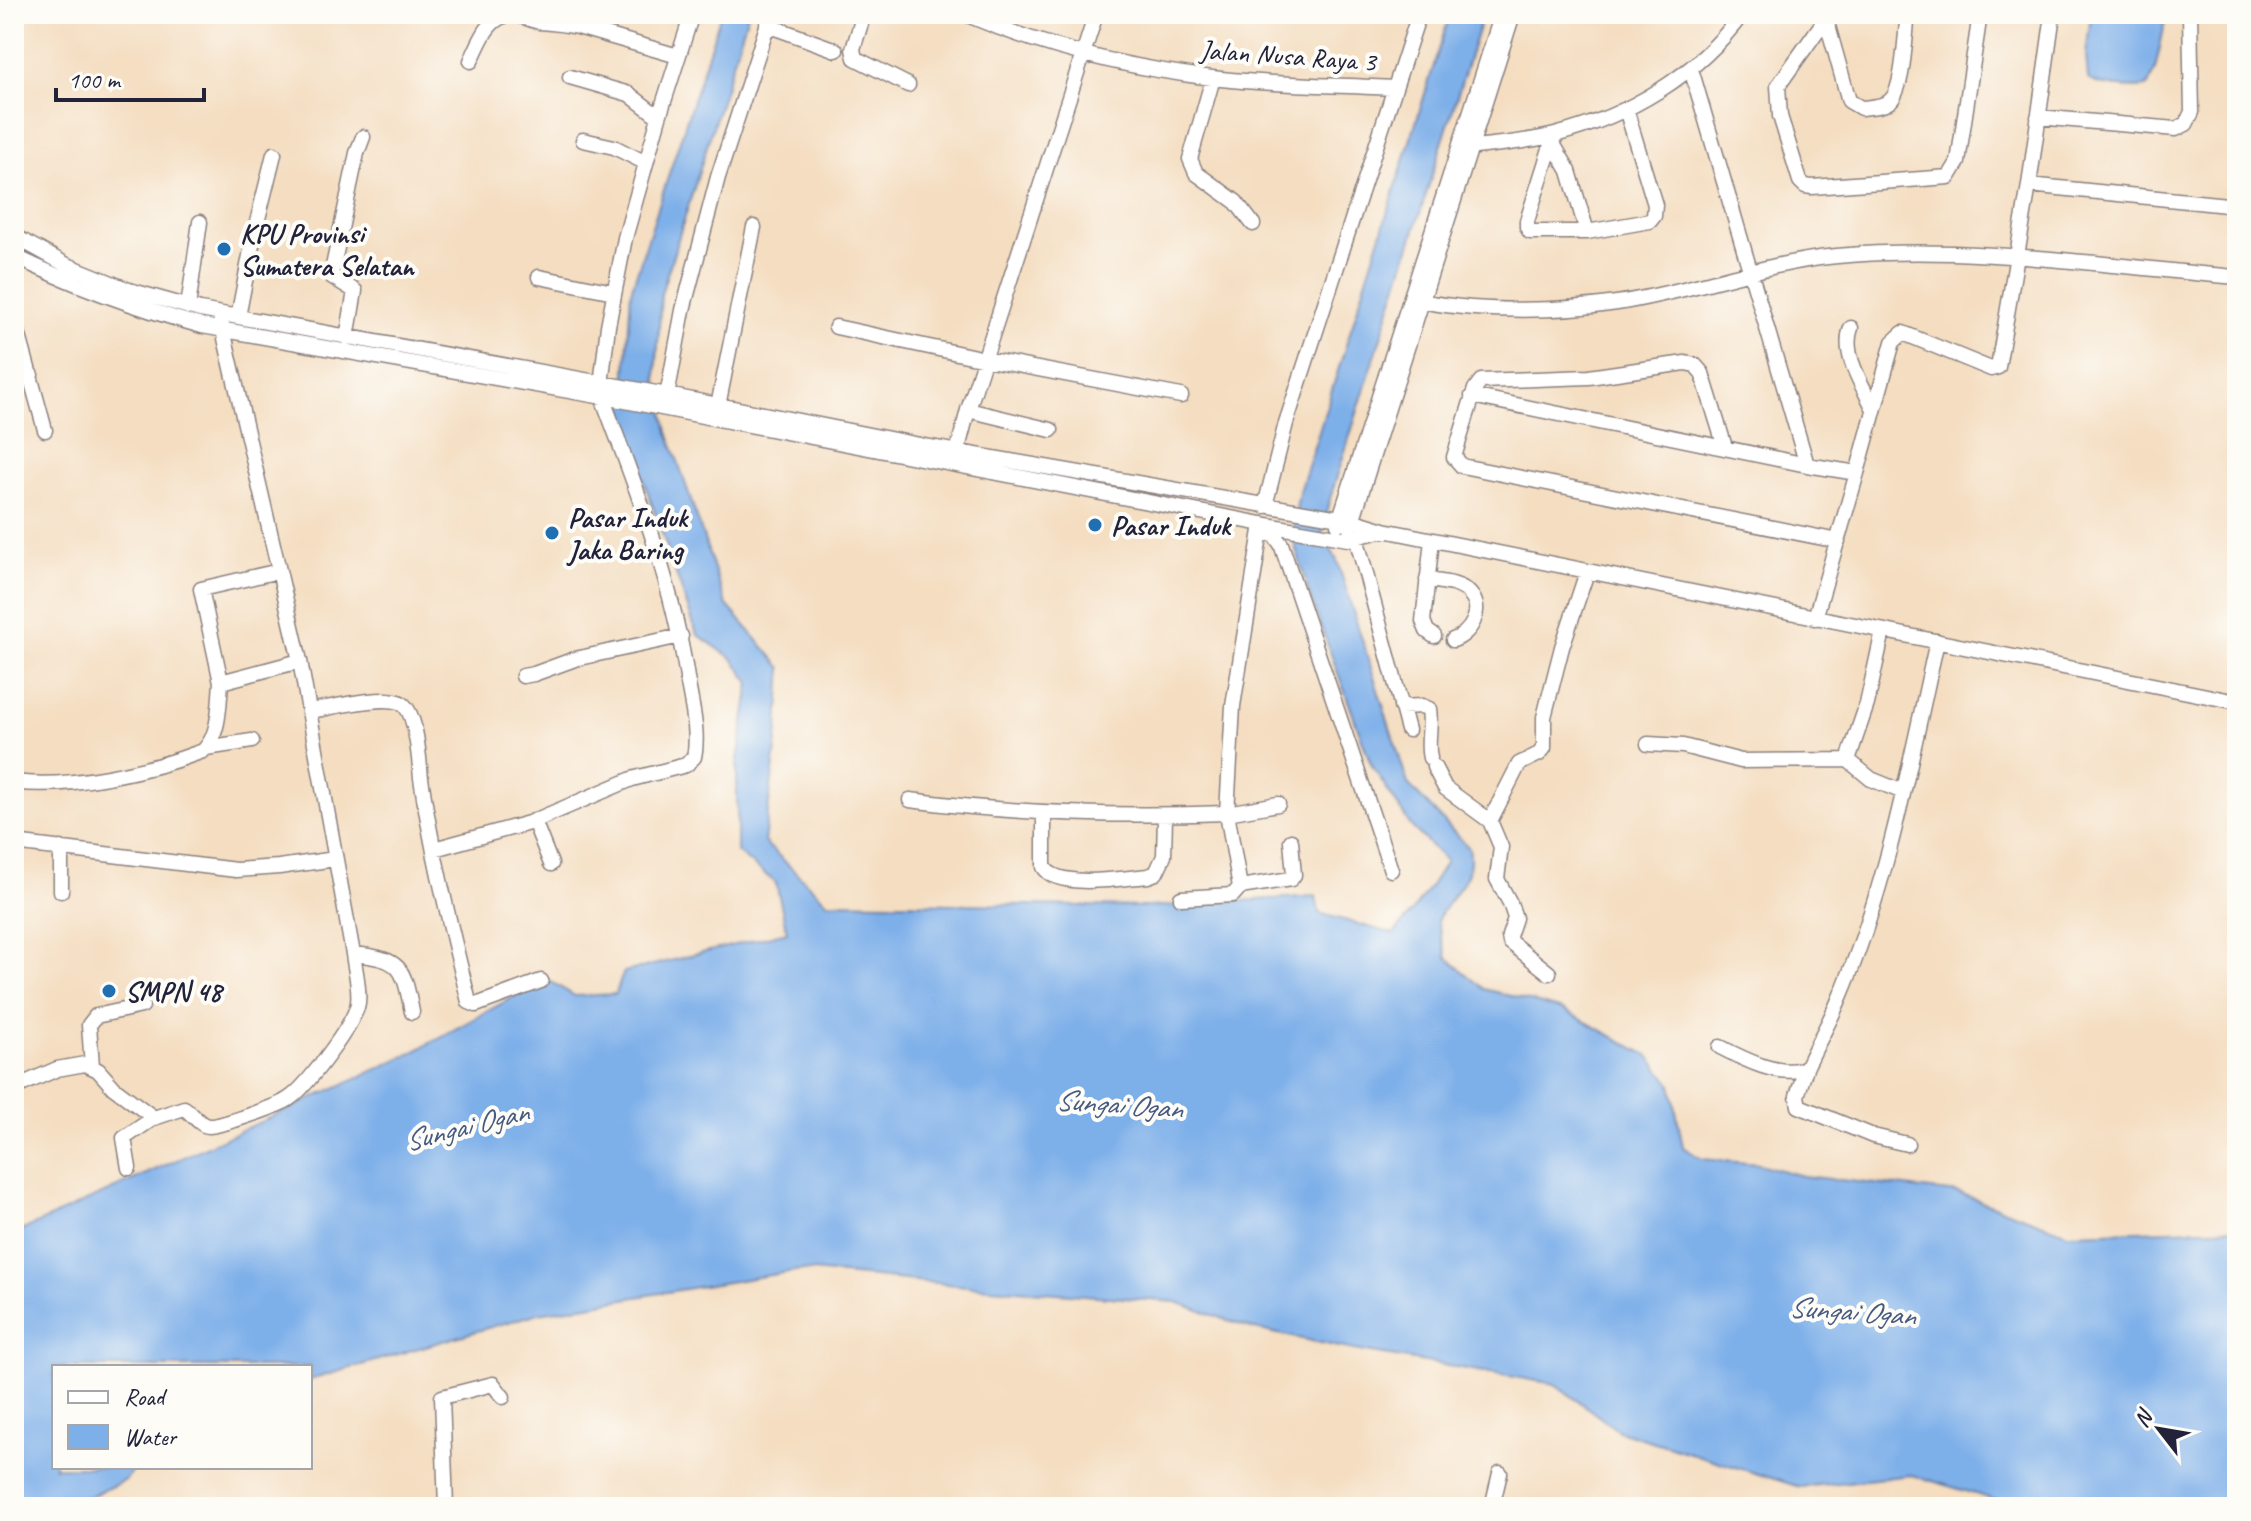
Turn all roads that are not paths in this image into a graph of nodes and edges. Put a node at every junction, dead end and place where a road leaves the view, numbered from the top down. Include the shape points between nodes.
1 (672, 14) edge
2 (864, 14) edge
3 (965, 14) edge
4 (1096, 14) edge
5 (1419, 14) edge
6 (1502, 14) edge
7 (1513, 14) edge
8 (1742, 14) edge
9 (1908, 14) edge
10 (1980, 14) edge
11 (2053, 14) edge
12 (2190, 14) edge
13 (691, 17) edge
14 (1828, 17) edge
15 (581, 20) edge
16 (769, 20) edge
17 (836, 50) dead end
18 (1084, 52) junction
19 (678, 56) junction
20 (471, 61) dead end
21 (1691, 69) junction
22 (570, 77) dead end
23 (1213, 78) junction
24 (908, 85) dead end
25 (1395, 88) junction
26 (1626, 109) junction
27 (659, 117) junction
28 (2038, 117) junction
29 (363, 137) dead end
30 (1553, 139) junction
31 (583, 140) dead end
32 (1464, 147) junction
33 (274, 154) dead end
34 (646, 163) junction
35 (2029, 185) junction
36 (2237, 206) edge
37 (200, 222) dead end
38 (1253, 224) dead end
39 (754, 227) dead end
40 (1587, 232) junction
41 (14, 236) edge
42 (14, 256) edge
43 (2017, 258) junction
44 (1750, 273) junction
45 (539, 277) dead end
46 (2237, 277) edge
47 (614, 292) junction
48 (1417, 300) junction
49 (188, 307) junction
50 (14, 313) edge
51 (238, 317) junction
52 (221, 321) junction
53 (836, 327) dead end
54 (1851, 328) dead end
55 (16, 333) edge
56 (347, 338) junction
57 (985, 359) junction
58 (31, 375) junction
59 (14, 378) edge
60 (601, 391) junction
61 (1181, 396) dead end
62 (1472, 396) junction
63 (665, 400) junction
64 (718, 406) junction
65 (1874, 409) junction
66 (968, 410) junction
67 (45, 430) dead end
68 (1051, 430) dead end
69 (1725, 447) junction
70 (955, 459) junction
71 (1807, 465) junction
72 (1857, 473) junction
73 (1265, 506) junction
74 (1340, 518) junction
75 (1262, 528) junction
76 (1384, 530) junction
77 (1341, 537) junction
78 (1432, 540) junction
79 (1838, 541) junction
80 (279, 571) junction
81 (1587, 572) junction
82 (1427, 580) junction
83 (1815, 618) junction
84 (1883, 631) junction
85 (681, 636) junction
86 (1434, 636) dead end
87 (1453, 640) dead end
88 (1937, 641) junction
89 (300, 661) junction
90 (523, 676) dead end
91 (221, 682) junction
92 (2237, 702) edge
93 (1401, 707) junction
94 (310, 711) junction
95 (1408, 730) dead end
96 (252, 741) dead end
97 (1648, 744) dead end
98 (206, 748) junction
99 (1848, 760) junction
100 (14, 782) edge
101 (1903, 792) junction
102 (910, 800) dead end
103 (1278, 804) dead end
104 (1044, 813) junction
105 (1227, 813) junction
106 (1165, 816) junction
107 (534, 821) junction
108 (1490, 821) junction
109 (1291, 841) dead end
110 (14, 843) edge
111 (61, 848) junction
112 (434, 849) junction
113 (335, 859) junction
114 (551, 864) dead end
115 (1391, 870) dead end
116 (1240, 887) junction
117 (61, 891) dead end
118 (1181, 898) dead end
119 (353, 954) junction
120 (1549, 973) dead end
121 (541, 981) dead end
122 (142, 1006) dead end
123 (412, 1012) dead end
124 (1720, 1047) dead end
125 (92, 1066) junction
126 (1806, 1068) junction
127 (14, 1088) edge
128 (154, 1118) junction
129 (1907, 1144) dead end
130 (129, 1168) dead end
131 (503, 1397) dead end
132 (1500, 1473) dead end
133 (446, 1507) edge
134 (1492, 1507) edge

1 - 13 street
2 - 24 street via 855,58
3 - 18 street, Jalan Nusa Raya 3 via 1004,31
4 - 18 street
5 - 25 street
6 - 32 street
7 - 32 street
8 - 21 street
9 - 14 street via 1894,96 1884,104 1861,108 1849,101
10 - 14 street via 1953,173 1812,187 1800,181 1777,94 1783,77
11 - 28 street
12 - 28 street via 2192,112 2186,124 2176,129
13 - 19 street
15 - 19 street
15 - 20 street via 538,22 504,16 488,27
16 - 17 street
16 - 63 street via 714,192
18 - 23 street, Jalan Nusa Raya 3
18 - 57 street
19 - 27 street
21 - 26 street
21 - 44 street
22 - 27 street via 629,94
23 - 25 street, Jalan Nusa Raya 3
23 - 38 street via 1190,159 1196,173 1236,202
25 - 73 street via 1286,423
26 - 30 street
26 - 40 street via 1654,216 1647,223
27 - 34 street
28 - 35 street
29 - 56 street via 331,276 355,291
30 - 32 street
30 - 40 street via 1569,171
30 - 40 street via 1527,227 1534,233
31 - 34 street via 614,147
32 - 48 street
33 - 51 street
34 - 47 street
35 - 36 street
35 - 43 street
37 - 49 street
39 - 64 street
41 - 49 street via 65,264
42 - 52 street via 142,310
43 - 44 street via 1872,253
43 - 46 street
43 - 65 street via 1995,370 1903,333 1893,342
44 - 48 street via 1617,303 1504,309
44 - 71 street
45 - 47 street
47 - 60 street
48 - 74 street
49 - 52 street
50 - 55 street
51 - 52 street
51 - 56 street
52 - 60 street
52 - 80 street
53 - 57 street
54 - 65 street via 1847,342
55 - 58 street
56 - 60 street
57 - 61 street
57 - 66 street
58 - 59 street
58 - 67 street
60 - 63 street
60 - 85 street via 647,516
62 - 69 street
62 - 69 street via 1485,380 1589,377 1690,363 1702,373
62 - 79 street via 1454,454 1462,466
63 - 64 street
63 - 70 street
64 - 70 street
65 - 72 street
66 - 68 street
66 - 70 street
69 - 71 street
70 - 73 street
70 - 75 street
71 - 72 street
72 - 79 street
73 - 74 street
74 - 76 street
74 - 77 street
75 - 77 street
75 - 105 street via 1233,706
75 - 115 street via 1281,544
76 - 77 street
76 - 78 street
77 - 93 street
78 - 81 street
78 - 82 street
79 - 83 street
80 - 89 street
80 - 91 street via 201,589
81 - 83 street
81 - 108 street via 1544,717 1544,748 1519,764
82 - 86 street via 1423,621
82 - 87 street via 1459,587 1474,599 1476,618
83 - 84 street
84 - 88 street
84 - 99 street
85 - 90 street
85 - 107 street via 695,744 691,762 605,789
88 - 92 street
88 - 101 street
89 - 91 street
89 - 94 street
91 - 98 street via 217,721
93 - 95 street
93 - 108 street via 1429,709 1432,734 1427,745 1445,788
94 - 112 street via 386,700 405,705 414,726
94 - 113 street
96 - 98 street
97 - 99 street via 1683,746 1741,761
98 - 100 street via 134,771 63,782
99 - 101 street via 1871,779
101 - 126 street via 1877,891 1839,1001
102 - 104 street
103 - 105 street
104 - 106 street
104 - 106 street via 1044,867 1067,880 1156,873 1164,856
105 - 106 street
105 - 116 street
107 - 112 street
107 - 114 street
108 - 120 street via 1501,847 1496,876 1515,918 1510,942
109 - 116 street via 1291,879
110 - 111 street
111 - 113 street via 236,870
111 - 117 street
112 - 121 street via 469,1002 495,1000
113 - 119 street
116 - 118 street via 1233,895
119 - 123 street via 384,959 400,969
119 - 128 street via 358,1003 353,1018 291,1097 210,1126 184,1108
122 - 125 street via 92,1019
124 - 126 street via 1774,1068
125 - 127 street via 57,1069
125 - 128 street
126 - 129 street via 1799,1106
128 - 130 street via 124,1138
131 - 133 street via 493,1384 442,1397
132 - 134 street

